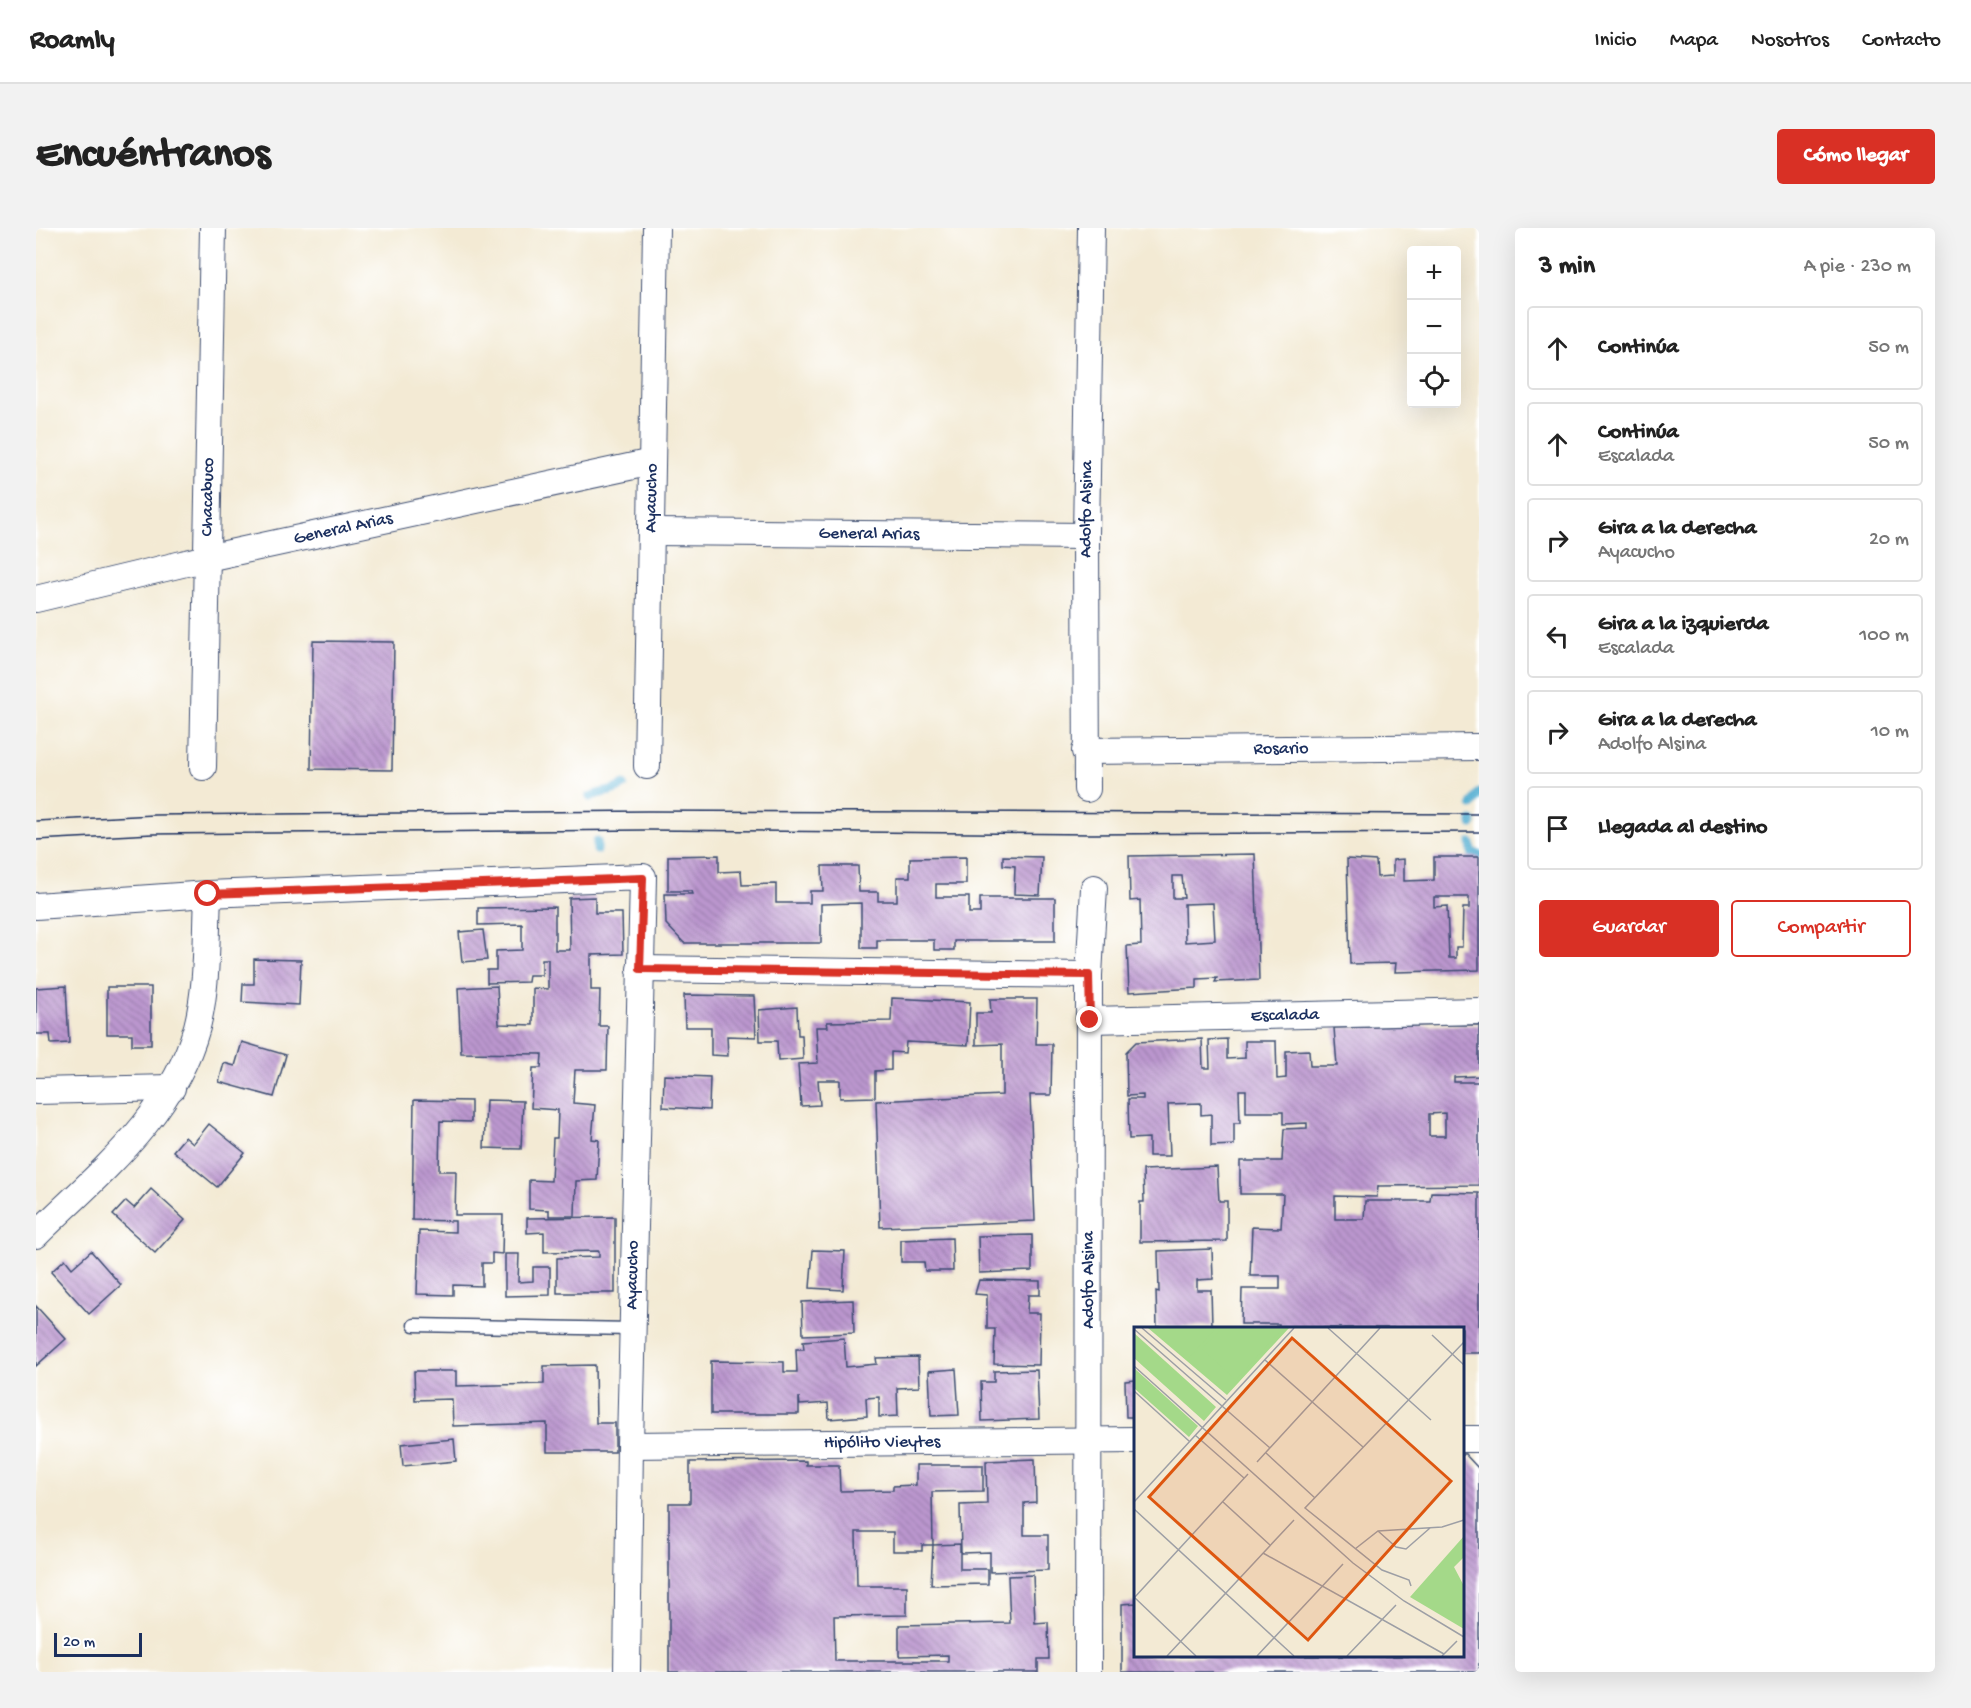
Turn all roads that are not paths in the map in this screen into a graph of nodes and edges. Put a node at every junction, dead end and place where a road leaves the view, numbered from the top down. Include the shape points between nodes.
1 (213, 228) edge
2 (656, 228) edge
3 (1091, 228) edge
4 (652, 462) junction
5 (651, 532) junction
6 (1086, 536) junction
7 (207, 558) junction
8 (36, 600) edge
9 (1479, 747) edge
10 (1085, 751) junction
11 (647, 766) dead end
12 (203, 767) dead end
13 (1087, 789) dead end
14 (1094, 888) dead end
15 (208, 894) junction
16 (36, 906) edge
17 (640, 969) junction
18 (1089, 975) junction
19 (1479, 1011) edge
20 (1090, 1020) junction
21 (172, 1088) junction
22 (36, 1091) edge
23 (36, 1235) edge
24 (414, 1325) dead end
25 (632, 1329) junction
26 (1087, 1440) junction
27 (1134, 1440) edge
28 (630, 1444) junction
29 (627, 1672) edge
30 (1088, 1672) edge

1 - 7 street, Chacabuco
2 - 4 street, Ayacucho
3 - 6 street, Adolfo Alsina
4 - 5 street, Ayacucho
4 - 7 street, General Arias
5 - 6 street, General Arias
5 - 11 street, Ayacucho
6 - 10 street, Adolfo Alsina
7 - 8 street, General Arias
7 - 12 street, Chacabuco
9 - 10 street, Rosario
10 - 13 street, Adolfo Alsina
14 - 18 street, Adolfo Alsina
15 - 16 street
15 - 17 street, Ayacucho via 643,878
15 - 21 street via 199,1016
17 - 18 street
17 - 25 street, Ayacucho
18 - 20 street, Adolfo Alsina
19 - 20 street, Escalada
20 - 26 street, Adolfo Alsina
21 - 22 street
21 - 23 street via 121,1151
24 - 25 lane
25 - 28 street, Ayacucho
26 - 27 street, Hipólito Vieytes
26 - 28 street, Hipólito Vieytes
26 - 30 street, Adolfo Alsina
28 - 29 street, Ayacucho

